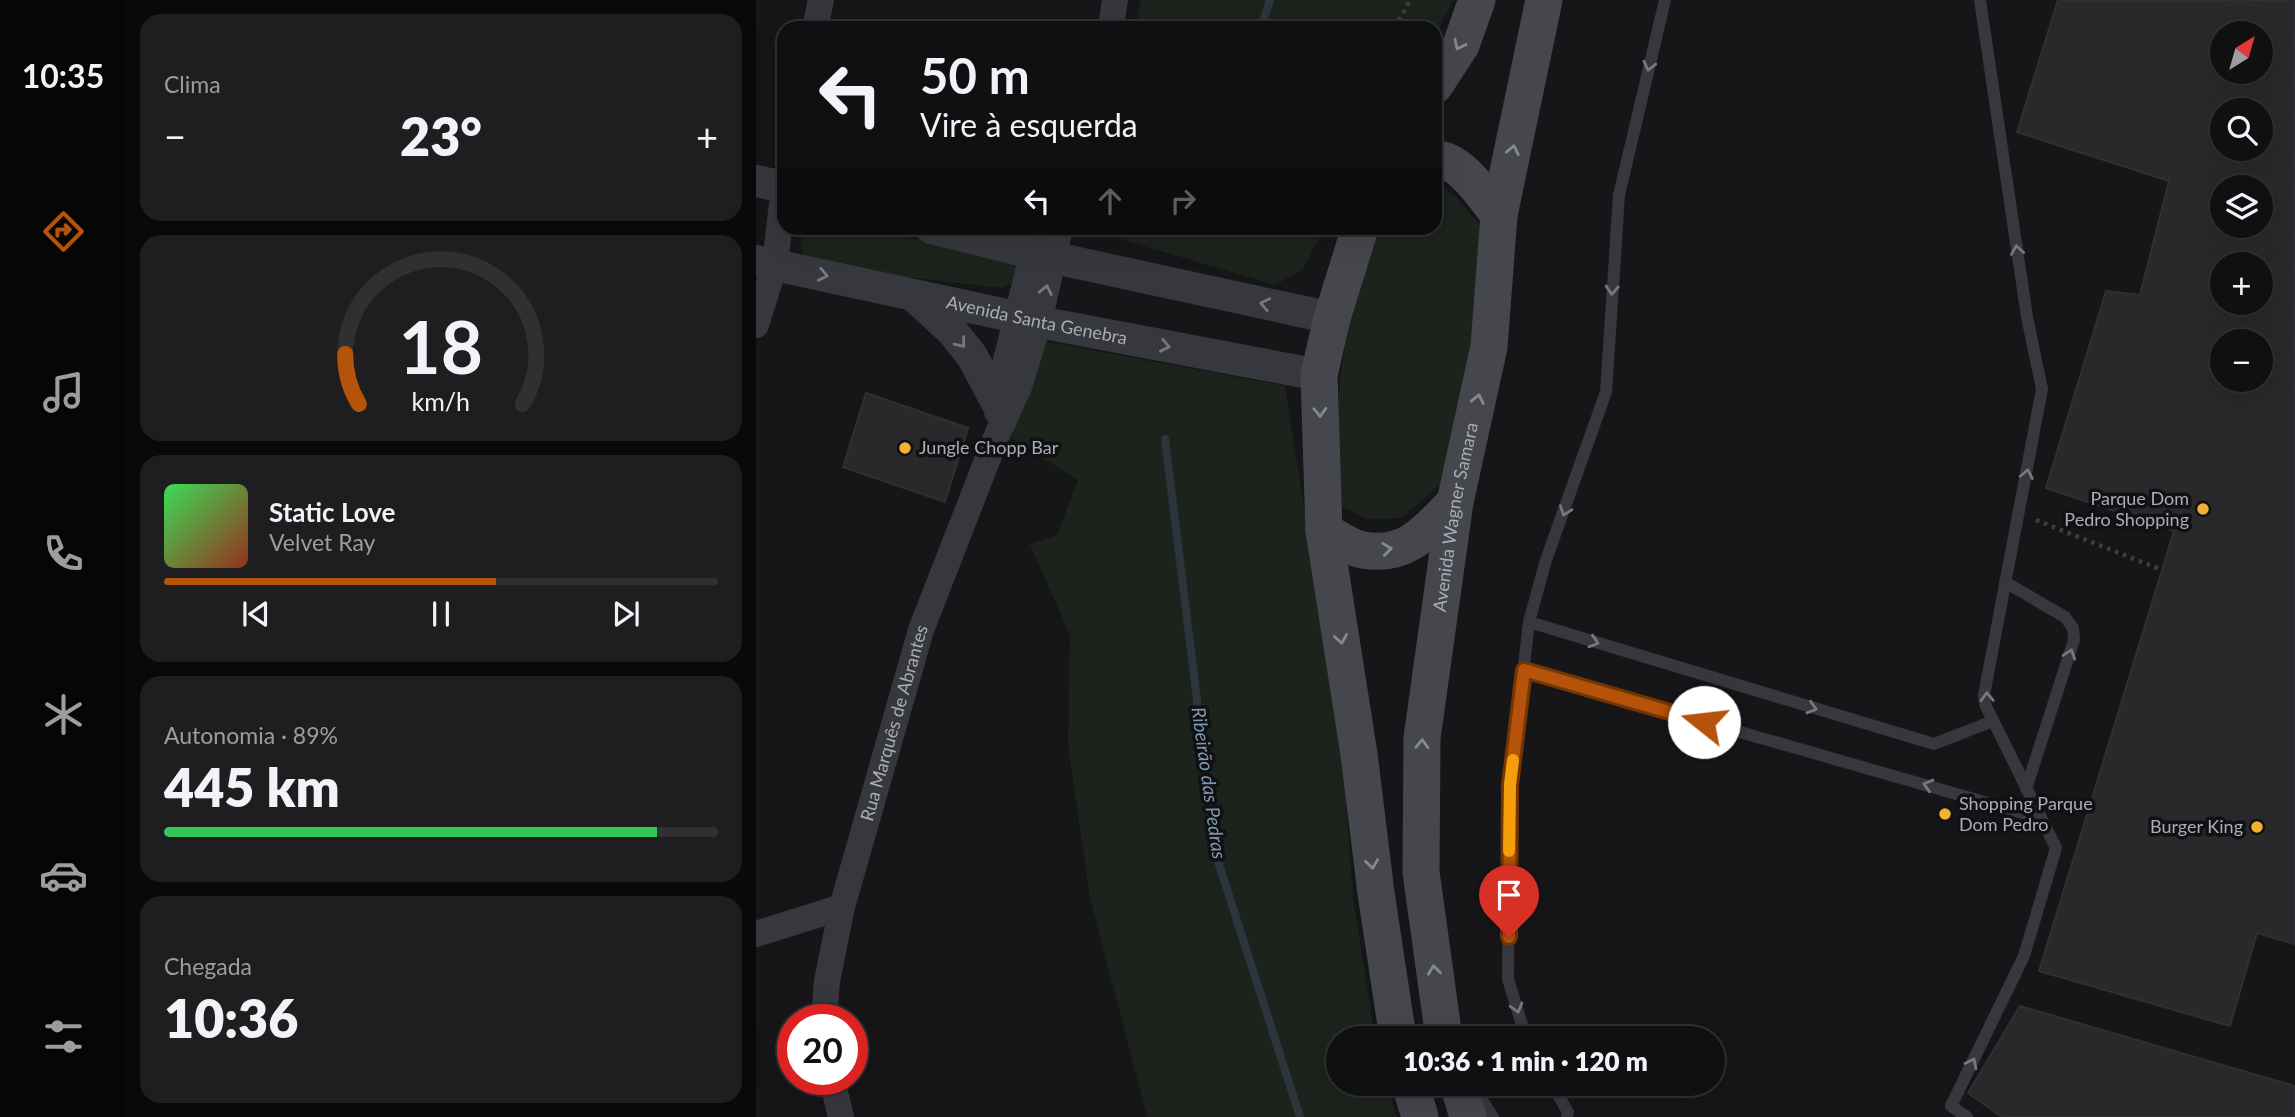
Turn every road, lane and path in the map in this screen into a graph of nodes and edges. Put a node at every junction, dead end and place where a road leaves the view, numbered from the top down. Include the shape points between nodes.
1 (821, 0) edge
2 (1115, 0) edge
3 (1410, 0) edge
4 (1477, 0) edge
5 (1544, 0) edge
6 (1665, 0) edge
7 (1980, 0) edge
8 (817, 21) edge
9 (1112, 21) edge
10 (1399, 21) edge
11 (1442, 75) edge
12 (1442, 159) edge
13 (756, 181) edge
14 (777, 186) edge
15 (777, 215) edge
16 (1499, 215) junction
17 (1001, 235) edge
18 (1358, 235) edge
19 (1046, 241) edge
20 (765, 262) edge
21 (913, 295) junction
22 (1332, 318) junction
23 (1028, 319) junction
24 (756, 326) edge
25 (1319, 374) junction
26 (997, 403) junction
27 (997, 435) junction
28 (1455, 502) junction
29 (2020, 514) junction
30 (1324, 531) junction
31 (2162, 570) dead end
32 (2005, 582) junction
33 (1529, 622) junction
34 (1524, 670) junction
35 (1993, 721) junction
36 (2026, 789) junction
37 (2040, 818) junction
38 (842, 908) junction
39 (756, 934) edge
40 (825, 1004) edge
41 (1396, 1026) edge
42 (1442, 1026) edge
43 (1522, 1026) edge
44 (836, 1095) edge
45 (1413, 1096) edge
46 (1462, 1096) edge
47 (1479, 1096) edge
48 (1558, 1096) edge
49 (1949, 1112) edge
50 (841, 1117) edge
51 (1419, 1117) edge
52 (1468, 1117) edge
53 (1493, 1117) edge
54 (1567, 1117) edge
55 (1968, 1117) edge

1 - 8 street
2 - 9 street
3 - 10 path
4 -> 11 main road via 1461,45
16 -> 5 main road, Avenida Wagner Samara
6 -> 33 lane via 1619,195 1606,392 1546,560
29 -> 7 lane via 2042,389
12 - 16 main road via 1465,173
13 - 14 street
15 - 20 street
28 -> 16 main road, Avenida Wagner Samara via 1489,347
17 - 19 street
18 - 22 main road
22 -> 19 street
19 - 23 street, Rua Marquês de Abrantes
20 -> 21 street, Avenida Santa Genebra
20 - 24 street
21 - 23 street, Avenida Santa Genebra
21 -> 26 street via 972,356
22 - 25 main road
23 -> 25 street, Avenida Santa Genebra
23 - 26 street, Rua Marquês de Abrantes
23 - 27 street, Rua Marquês de Abrantes via 1019,387
25 -> 30 main road
26 - 27 street, Rua Marquês de Abrantes
27 - 38 street, Rua Marquês de Abrantes via 921,630
30 -> 28 main road via 1361,550 1392,551 1421,537
42 -> 28 main road, Avenida Wagner Samara via 1421,872 1422,738
29 - 31 path
29 - 32 lane
30 -> 41 main road
35 -> 32 lane via 1984,695
36 -> 32 lane via 2074,640 2073,628 2065,617
33 - 34 lane
33 -> 35 lane via 1934,744
37 -> 34 lane
34 -> 43 lane via 1510,785 1508,979
35 - 36 lane
36 - 37 lane
49 -> 37 lane via 2024,956 2056,848
38 - 39 street
38 - 40 street, Rua Marquês de Abrantes
44 - 50 street
45 - 51 main road
46 - 52 main road
47 - 53 lane
48 - 54 lane
49 - 55 lane

